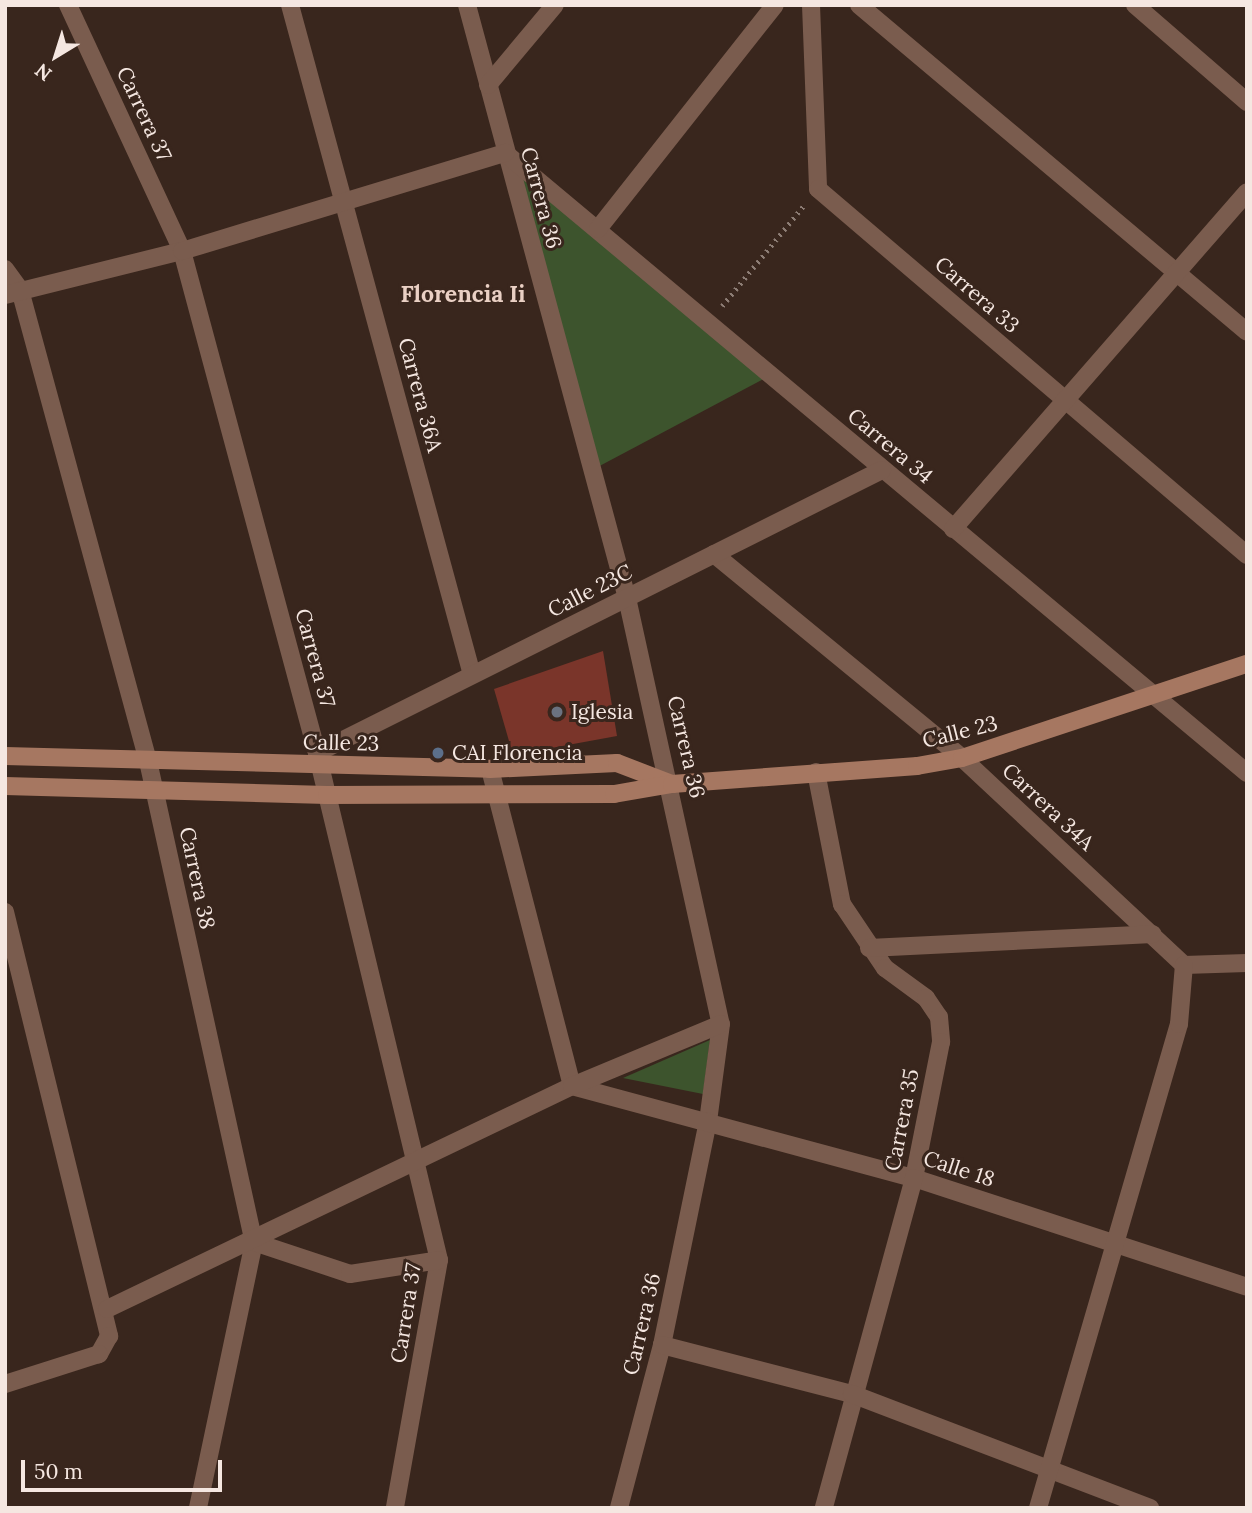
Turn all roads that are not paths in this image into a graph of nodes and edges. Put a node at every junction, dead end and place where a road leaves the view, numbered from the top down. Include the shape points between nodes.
1 (68, 5) edge
2 (290, 5) edge
3 (467, 5) edge
4 (555, 5) edge
5 (775, 5) edge
6 (811, 5) edge
7 (859, 5) edge
8 (1135, 5) edge
9 (488, 85) junction
10 (1247, 102) edge
11 (505, 153) junction
12 (1247, 192) edge
13 (345, 201) junction
14 (598, 229) junction
15 (182, 251) junction
16 (5, 269) edge
17 (1175, 271) junction
18 (13, 292) edge
19 (1247, 332) edge
20 (1065, 401) junction
21 (882, 470) junction
22 (953, 529) junction
23 (714, 554) junction
24 (1247, 555) edge
25 (627, 598) junction
26 (1247, 664) edge
27 (472, 675) junction
28 (1154, 695) junction
29 (5, 756) edge
30 (962, 758) junction
31 (318, 759) junction
32 (148, 761) junction
33 (490, 769) junction
34 (816, 772) junction
35 (1247, 773) edge
36 (672, 784) junction
37 (5, 786) edge
38 (154, 787) junction
39 (327, 795) junction
40 (495, 796) junction
41 (5, 912) edge
42 (1153, 934) junction
43 (869, 948) junction
44 (1247, 963) edge
45 (1184, 965) junction
46 (721, 1024) junction
47 (572, 1086) junction
48 (708, 1121) junction
49 (416, 1163) junction
50 (914, 1178) junction
51 (254, 1242) junction
52 (1114, 1244) junction
53 (439, 1260) junction
54 (1247, 1287) edge
55 (107, 1309) junction
56 (662, 1345) junction
57 (5, 1384) edge
58 (852, 1394) junction
59 (1047, 1472) junction
60 (198, 1508) edge
61 (396, 1508) edge
62 (619, 1508) edge
63 (824, 1508) edge
64 (1038, 1508) edge
65 (1150, 1508) edge

1 - 15 street, Carrera 37
2 - 13 street, Carrera 36A
3 - 9 street, Carrera 36
4 - 9 street
5 - 14 street
6 - 20 street, Carrera 33 via 818,188
7 - 17 street
8 - 10 street
9 - 11 street, Carrera 36
11 - 13 street
11 - 14 street, Carrera 34
11 - 25 street, Carrera 36
12 - 17 street
13 - 15 street
13 - 27 street, Carrera 36A
14 - 21 street, Carrera 34
15 - 18 street
15 - 31 street, Carrera 37
16 - 18 street, Carrera 38
17 - 19 street
17 - 20 street
18 - 32 street, Carrera 38
20 - 22 street
20 - 24 street, Carrera 33
21 - 22 street, Carrera 34
21 - 23 street, Calle 23C
22 - 28 street, Carrera 34
23 - 25 street, Calle 23C
23 - 30 street, Carrera 34A
25 - 27 street, Calle 23C
25 - 36 street, Carrera 36
26 - 28 street, Calle 23
27 - 31 street, Calle 23C
28 - 30 street, Calle 23
28 - 35 street, Carrera 34
29 - 32 street, Calle 23
30 - 34 street, Calle 23
30 - 42 street, Carrera 34A
31 - 32 street, Calle 23
31 - 33 street, Calle 23
31 - 39 street, Carrera 37
32 - 38 street, Carrera 38
33 - 36 street, Calle 23 via 617,763
33 - 40 street
34 - 36 street, Calle 23
34 - 43 street, Carrera 35 via 842,904
36 - 40 street, Calle 23 via 614,794
36 - 46 street, Carrera 36
37 - 38 street, Calle 23
38 - 39 street, Calle 23
38 - 51 street, Carrera 38
39 - 40 street, Calle 23
39 - 49 street, Carrera 37
40 - 47 street
41 - 55 street
42 - 43 street
42 - 45 street, Carrera 34A
43 - 50 street, Carrera 35 via 939,1017 941,1042
44 - 45 street
45 - 52 street via 1179,1024
46 - 47 street
46 - 48 street, Carrera 36
47 - 48 street, Calle 18
47 - 49 street
48 - 50 street, Calle 18
48 - 56 street, Carrera 36
49 - 51 street
49 - 53 street, Carrera 37
50 - 52 street, Calle 18
50 - 58 street, Carrera 35
51 - 53 street via 350,1274 383,1274
51 - 55 street
51 - 60 street, Carrera 38
52 - 54 street, Calle 18
52 - 59 street
53 - 61 street, Carrera 37
55 - 57 street via 109,1336 99,1354
56 - 58 street
56 - 62 street, Carrera 36
58 - 59 street
58 - 63 street, Carrera 35
59 - 64 street
59 - 65 street

